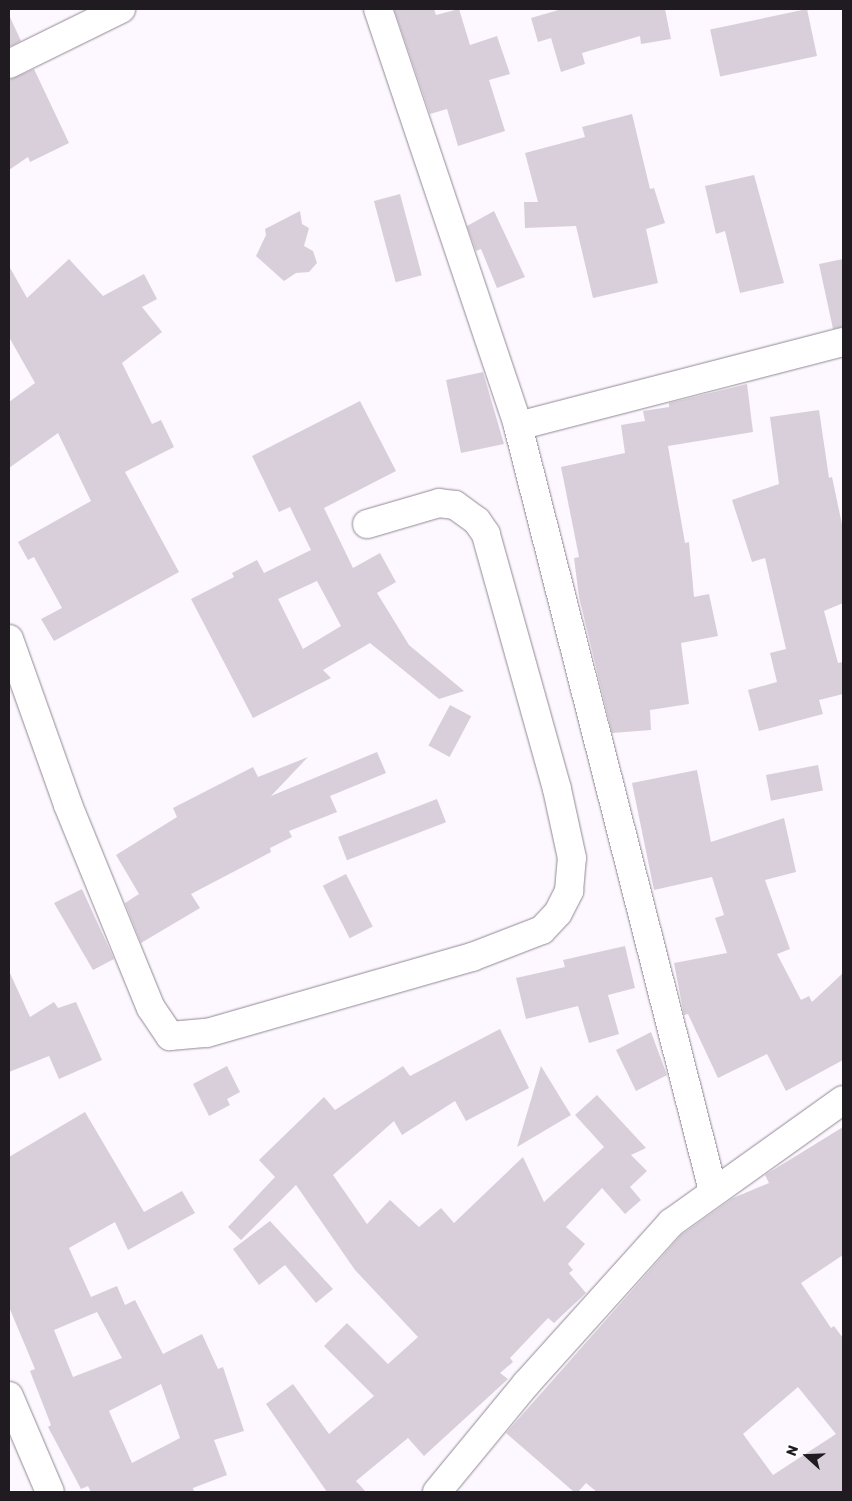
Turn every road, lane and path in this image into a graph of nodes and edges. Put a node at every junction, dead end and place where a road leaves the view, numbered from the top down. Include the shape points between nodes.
1 (121, 9) edge
2 (378, 9) edge
3 (9, 64) edge
4 (843, 342) edge
5 (518, 426) junction
6 (367, 524) dead end
7 (9, 639) edge
8 (843, 1100) edge
9 (713, 1191) junction
10 (9, 1396) edge
11 (50, 1492) edge
12 (437, 1492) edge

1 - 3 street
2 - 5 street
4 - 5 street
5 - 9 street
6 - 7 street via 439,503 455,505 477,521 486,534 557,790 572,858 568,891 558,913 542,930 472,957 207,1034 170,1036 159,1024 147,999 68,805
8 - 9 street
9 - 12 street via 671,1224 526,1384
10 - 11 street

